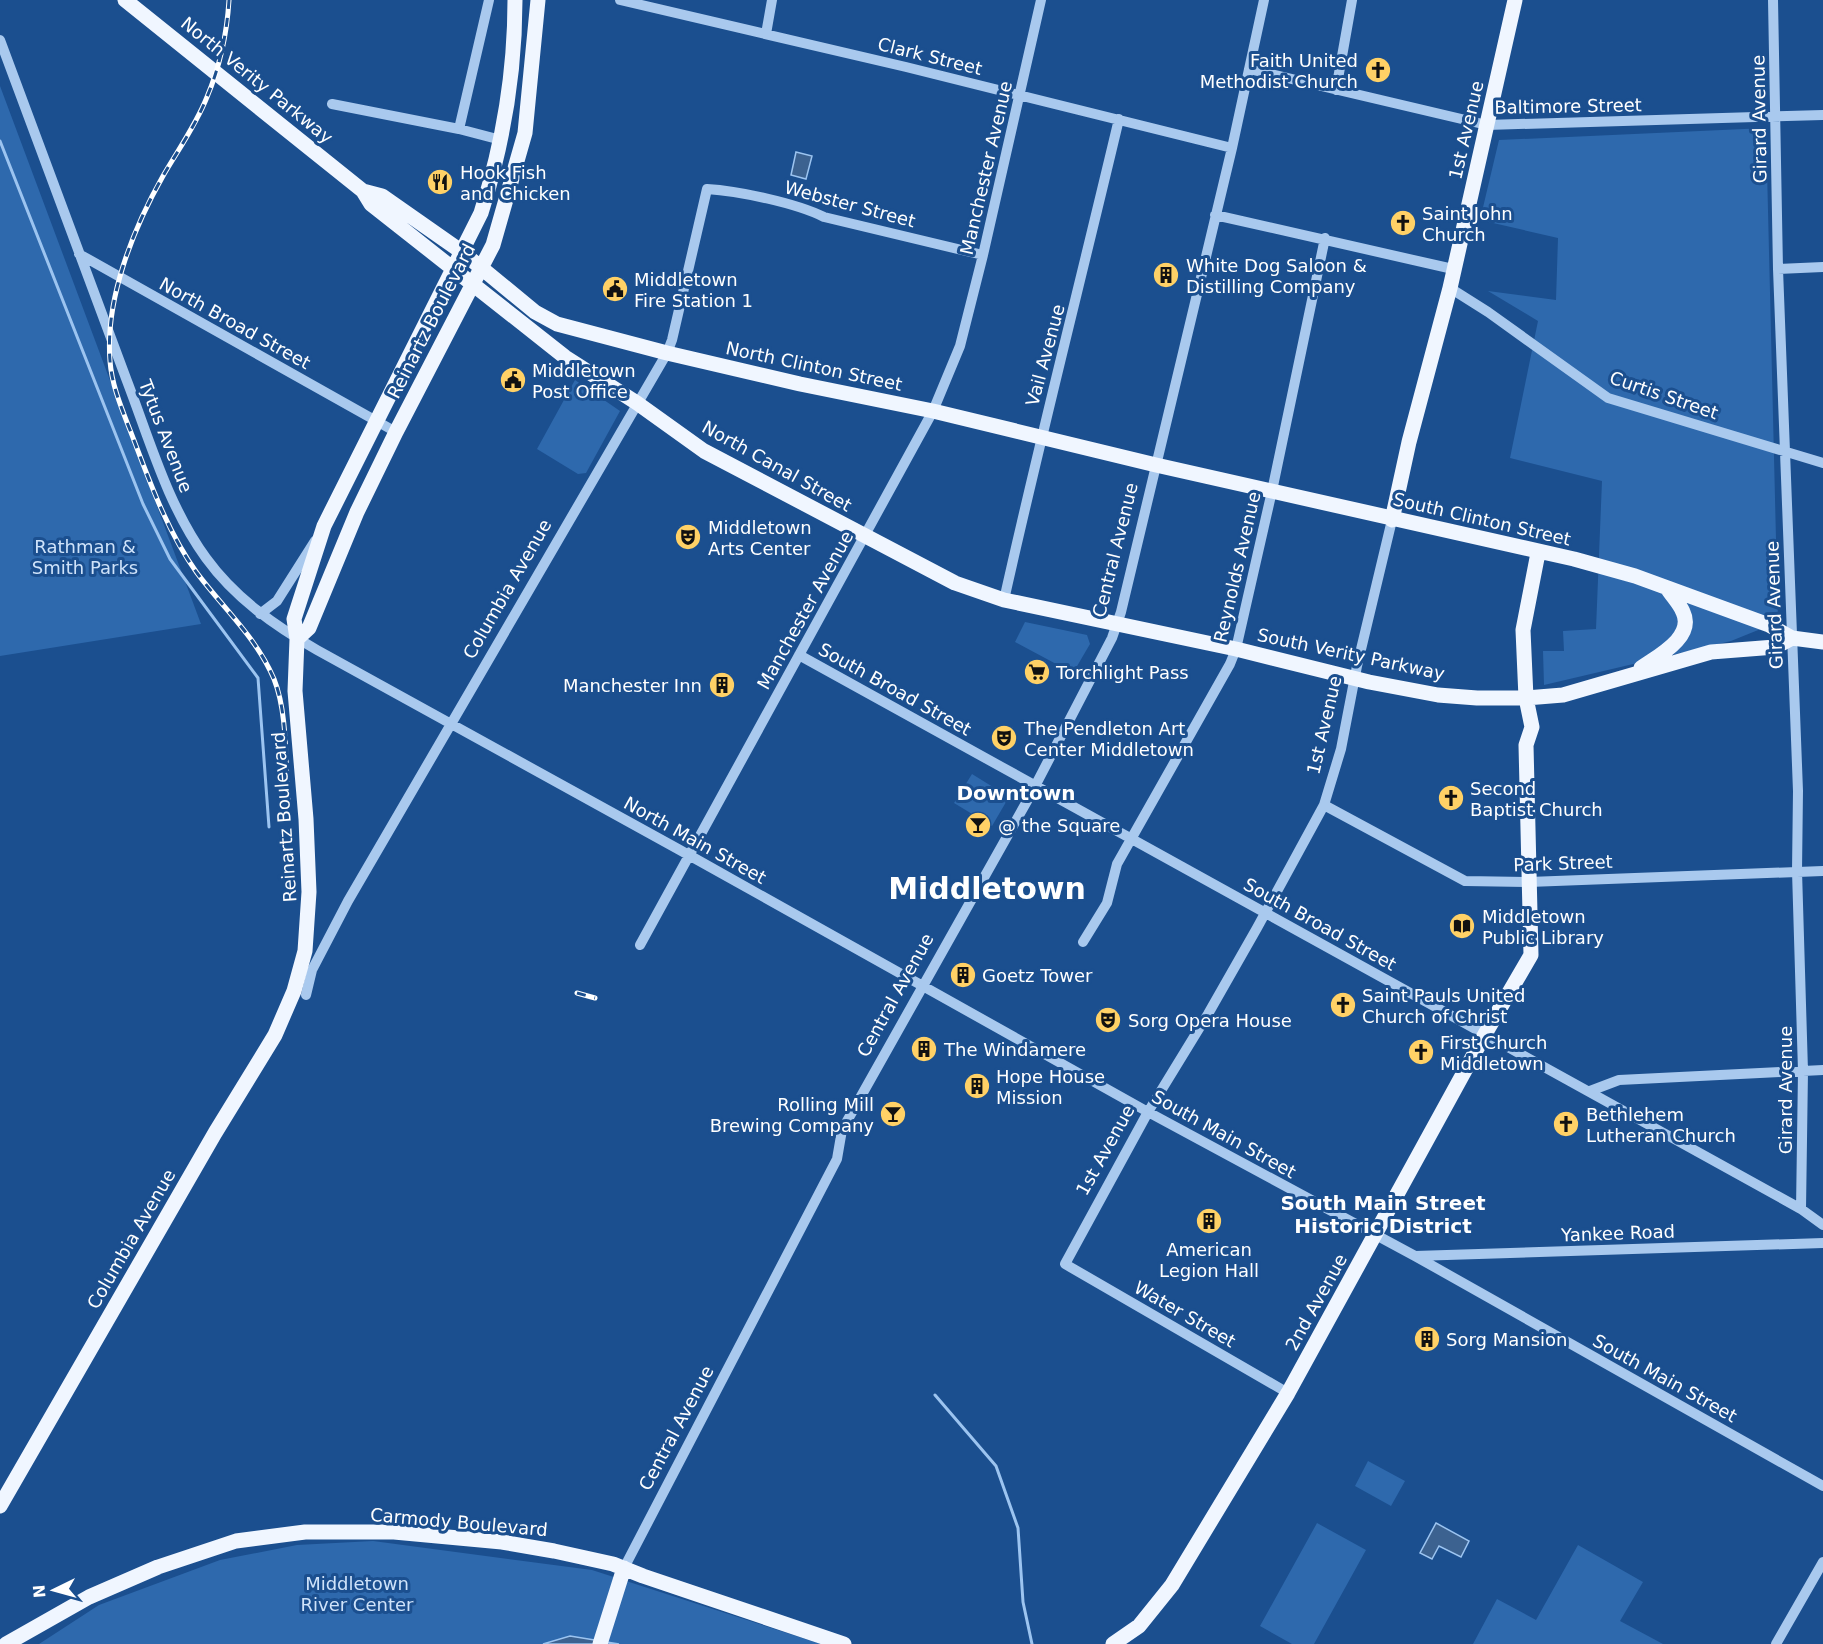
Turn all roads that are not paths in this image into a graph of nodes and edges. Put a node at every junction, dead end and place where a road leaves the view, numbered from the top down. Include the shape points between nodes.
1 (125, 0) edge
2 (489, 0) edge
3 (515, 0) edge
4 (538, 0) edge
5 (620, 0) edge
6 (772, 0) edge
7 (1041, 0) edge
8 (1264, 0) edge
9 (1352, 0) edge
10 (1515, 0) edge
11 (1773, 0) edge
12 (766, 34) junction
13 (0, 40) edge
14 (1249, 69) junction
15 (1336, 90) junction
16 (1018, 95) junction
17 (332, 104) dead end
18 (1823, 115) edge
19 (1774, 117) junction
20 (1119, 119) junction
21 (1487, 125) junction
22 (459, 129) junction
23 (501, 140) junction
24 (1232, 148) junction
25 (707, 189) joint
26 (363, 191) junction
27 (1215, 214) junction
28 (1325, 238) junction
29 (462, 252) junction
30 (79, 254) junction
31 (983, 255) junction
32 (1823, 267) edge
33 (454, 269) junction
34 (481, 269) junction
35 (1453, 269) junction
36 (1778, 269) junction
37 (473, 285) junction
38 (1450, 288) junction
39 (667, 353) junction
40 (637, 403) junction
41 (933, 411) junction
42 (375, 421) junction
43 (396, 432) junction
44 (1040, 438) junction
45 (1784, 452) junction
46 (1823, 463) edge
47 (1156, 465) junction
48 (1272, 491) junction
49 (1392, 520) junction
50 (324, 525) junction
51 (865, 536) junction
52 (1538, 553) junction
53 (1667, 588) junction
54 (1004, 600) junction
55 (260, 614) junction
56 (1117, 624) junction
57 (1792, 638) junction
58 (297, 639) junction
59 (1823, 642) edge
60 (1236, 649) junction
61 (799, 655) junction
62 (1631, 674) junction
63 (1355, 678) junction
64 (1526, 698) junction
65 (451, 723) junction
66 (1035, 786) junction
67 (1324, 805) junction
68 (1132, 840) junction
69 (689, 855) junction
70 (1823, 870) edge
71 (1797, 871) junction
72 (1529, 882) junction
73 (1265, 913) junction
74 (1083, 942) dead end
75 (640, 945) dead end
76 (923, 986) junction
77 (300, 993) junction
78 (1485, 1034) junction
79 (1823, 1070) edge
80 (1803, 1071) junction
81 (1590, 1091) junction
82 (1148, 1112) junction
83 (1802, 1209) junction
84 (1823, 1225) edge
85 (1375, 1235) junction
86 (1823, 1243) edge
87 (1415, 1256) junction
88 (1065, 1264) joint
89 (1288, 1393) junction
90 (1823, 1486) edge
91 (0, 1506) edge
92 (1823, 1562) edge
93 (624, 1568) junction
94 (6, 1644) edge
95 (600, 1644) edge
96 (844, 1644) edge
97 (1113, 1644) edge
98 (1776, 1644) edge

1 - 26 main road, North Verity Parkway
2 - 22 street
3 - 23 main road, Reinartz Boulevard via 512,68
4 - 34 main road, Reinartz Boulevard via 525,133 493,245
5 - 12 street, Clark Street
6 - 12 street
7 - 16 street, Manchester Avenue
8 - 14 street, Central Avenue
9 - 15 street
10 - 21 main road, 1st Avenue
11 - 19 street, Girard Avenue
12 - 16 street, Clark Street
13 - 30 street, Tytus Avenue
14 - 15 street, Baltimore Street
14 - 24 street, Central Avenue
15 - 21 street, Baltimore Street
16 - 20 street, Clark Street
16 - 31 street, Manchester Avenue
17 - 22 street
18 - 19 street, Baltimore Street
19 - 21 street, Baltimore Street
19 - 36 street, Girard Avenue
20 - 24 street, Clark Street
20 - 44 street, Vail Avenue
21 - 35 main road, 1st Avenue
22 - 23 street
23 - 29 main road, Reinartz Boulevard via 481,213
24 - 27 street, Central Avenue
25 - 31 street, Webster Street via 809,210 824,217
25 - 39 street, Columbia Avenue
26 - 29 main road, North Verity Parkway via 382,196
26 - 33 main road, North Verity Parkway via 371,204
27 - 28 street
27 - 47 street, Central Avenue
28 - 35 street
28 - 48 street, Reynolds Avenue
29 - 33 main road, Reinartz Boulevard
29 - 34 main road, North Verity Parkway
30 - 42 street, North Broad Street
30 - 55 street, Tytus Avenue via 178,513 221,578
31 - 41 street, Manchester Avenue via 960,346
32 - 36 street
33 - 37 main road, North Canal Street
33 - 42 main road, Reinartz Boulevard
34 - 37 main road, Reinartz Boulevard
34 - 39 main road, North Clinton Street via 550,322
35 - 38 main road, 1st Avenue
36 - 45 street, Girard Avenue
37 - 40 main road, North Canal Street via 565,357
37 - 43 main road, Reinartz Boulevard
38 - 45 street, Curtis Street via 1608,398
38 - 49 main road, 1st Avenue
39 - 40 street, Columbia Avenue
39 - 41 main road, North Clinton Street
40 - 51 main road, North Canal Street via 704,451
40 - 65 street, Columbia Avenue
41 - 44 main road, North Clinton Street
41 - 51 street, Manchester Avenue
42 - 43 street, North Broad Street
42 - 50 main road, Reinartz Boulevard
43 - 58 main road, Reinartz Boulevard via 357,512 309,628
44 - 47 main road, North Clinton Street
44 - 54 street, Vail Avenue
45 - 46 street, Curtis Street
45 - 57 street, Girard Avenue
47 - 48 main road, South Clinton Street
47 - 56 street, Central Avenue
48 - 49 main road, South Clinton Street
48 - 60 street, Reynolds Avenue
49 - 52 main road, South Clinton Street
49 - 63 street, 1st Avenue
50 - 55 street via 277,602
50 - 58 main road, Reinartz Boulevard via 294,619
51 - 54 main road, North Canal Street via 955,583
51 - 61 street, Manchester Avenue
52 - 53 main road, South Clinton Street via 1615,570
52 - 64 main road, 2nd Avenue via 1523,630
53 - 57 main road, South Clinton Street via 1769,625
53 - 62 main road via 1683,612 1685,624 1680,637
54 - 56 main road, North Canal Street
55 - 58 street, Tytus Avenue
56 - 60 main road, South Verity Parkway
56 - 66 street, Central Avenue
57 - 59 main road, South Verity Parkway
57 - 62 main road, South Verity Parkway via 1775,647 1711,652
57 - 71 street, Girard Avenue
58 - 65 street, Tytus Avenue
58 - 77 main road, Reinartz Boulevard via 295,691 309,908
60 - 63 main road, South Verity Parkway
60 - 68 street, Reynolds Avenue
61 - 66 street, South Broad Street
61 - 69 street, Manchester Avenue
62 - 64 main road, South Verity Parkway via 1563,695
63 - 64 main road, South Verity Parkway via 1438,695
63 - 67 street, 1st Avenue via 1341,749
64 - 72 main road, 2nd Avenue via 1520,734 1526,745
65 - 69 street, North Main Street
65 - 77 street, Columbia Avenue via 348,900
66 - 68 street, South Broad Street
66 - 76 street, Central Avenue
67 - 72 street, Park Street via 1465,882
67 - 73 street, 1st Avenue
68 - 73 street, South Broad Street
68 - 74 street, Reynolds Avenue via 1114,872 1107,903
69 - 75 street, Manchester Avenue
69 - 76 street, North Main Street
70 - 71 street, Park Street
71 - 72 street, Park Street
71 - 80 street, Girard Avenue
72 - 78 main road, 2nd Avenue via 1531,955
73 - 78 street, South Broad Street
73 - 82 street, 1st Avenue
76 - 82 street, South Main Street
76 - 93 street, Central Avenue via 842,1130 837,1160
77 - 91 main road, Columbia Avenue
78 - 81 street, South Broad Street
78 - 85 main road, 2nd Avenue
79 - 80 street
80 - 81 street via 1619,1080
80 - 83 street, Girard Avenue
81 - 83 street, South Broad Street
82 - 85 street, South Main Street
82 - 88 street, 1st Avenue
83 - 84 street, South Broad Street
85 - 87 street, South Main Street
85 - 89 main road, 2nd Avenue
86 - 87 street, Yankee Road
87 - 90 street, South Main Street
88 - 89 street, Water Street
89 - 97 main road, 2nd Avenue via 1172,1585 1139,1626
92 - 98 street
93 - 94 main road, Carmody Boulevard via 502,1542 394,1532 305,1532 236,1541 158,1567 89,1597
93 - 95 main road, Central Avenue
93 - 96 main road, Carmody Boulevard

